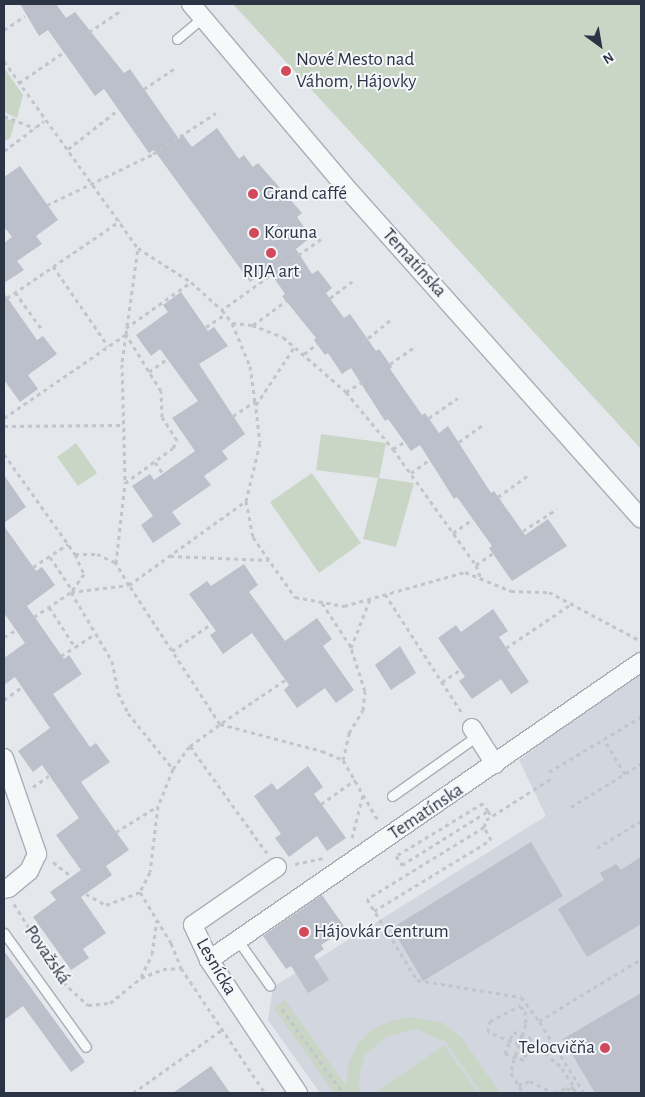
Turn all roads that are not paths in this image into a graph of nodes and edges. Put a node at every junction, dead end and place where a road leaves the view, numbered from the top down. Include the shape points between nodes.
1 (191, 4) edge
2 (203, 17) junction
3 (177, 39) dead end
4 (641, 519) edge
5 (641, 662) edge
6 (475, 732) joint
7 (4, 758) edge
8 (495, 764) junction
9 (392, 796) dead end
10 (277, 867) road end
11 (5, 888) edge
12 (4, 933) edge
13 (237, 939) junction
14 (209, 960) junction
15 (270, 986) dead end
16 (86, 1048) dead end
17 (298, 1093) edge

1 - 2 street, Tematínska
2 - 3 lane
2 - 4 street, Tematínska via 351,193
5 - 8 street, Tematínska
6 - 8 street
6 - 9 lane
7 - 11 street via 37,854 29,870
8 - 13 street, Tematínska
10 - 14 street, Lesnícka via 193,926
12 - 16 lane
13 - 14 street, Tematínska
13 - 15 lane
14 - 17 street, Lesnícka

